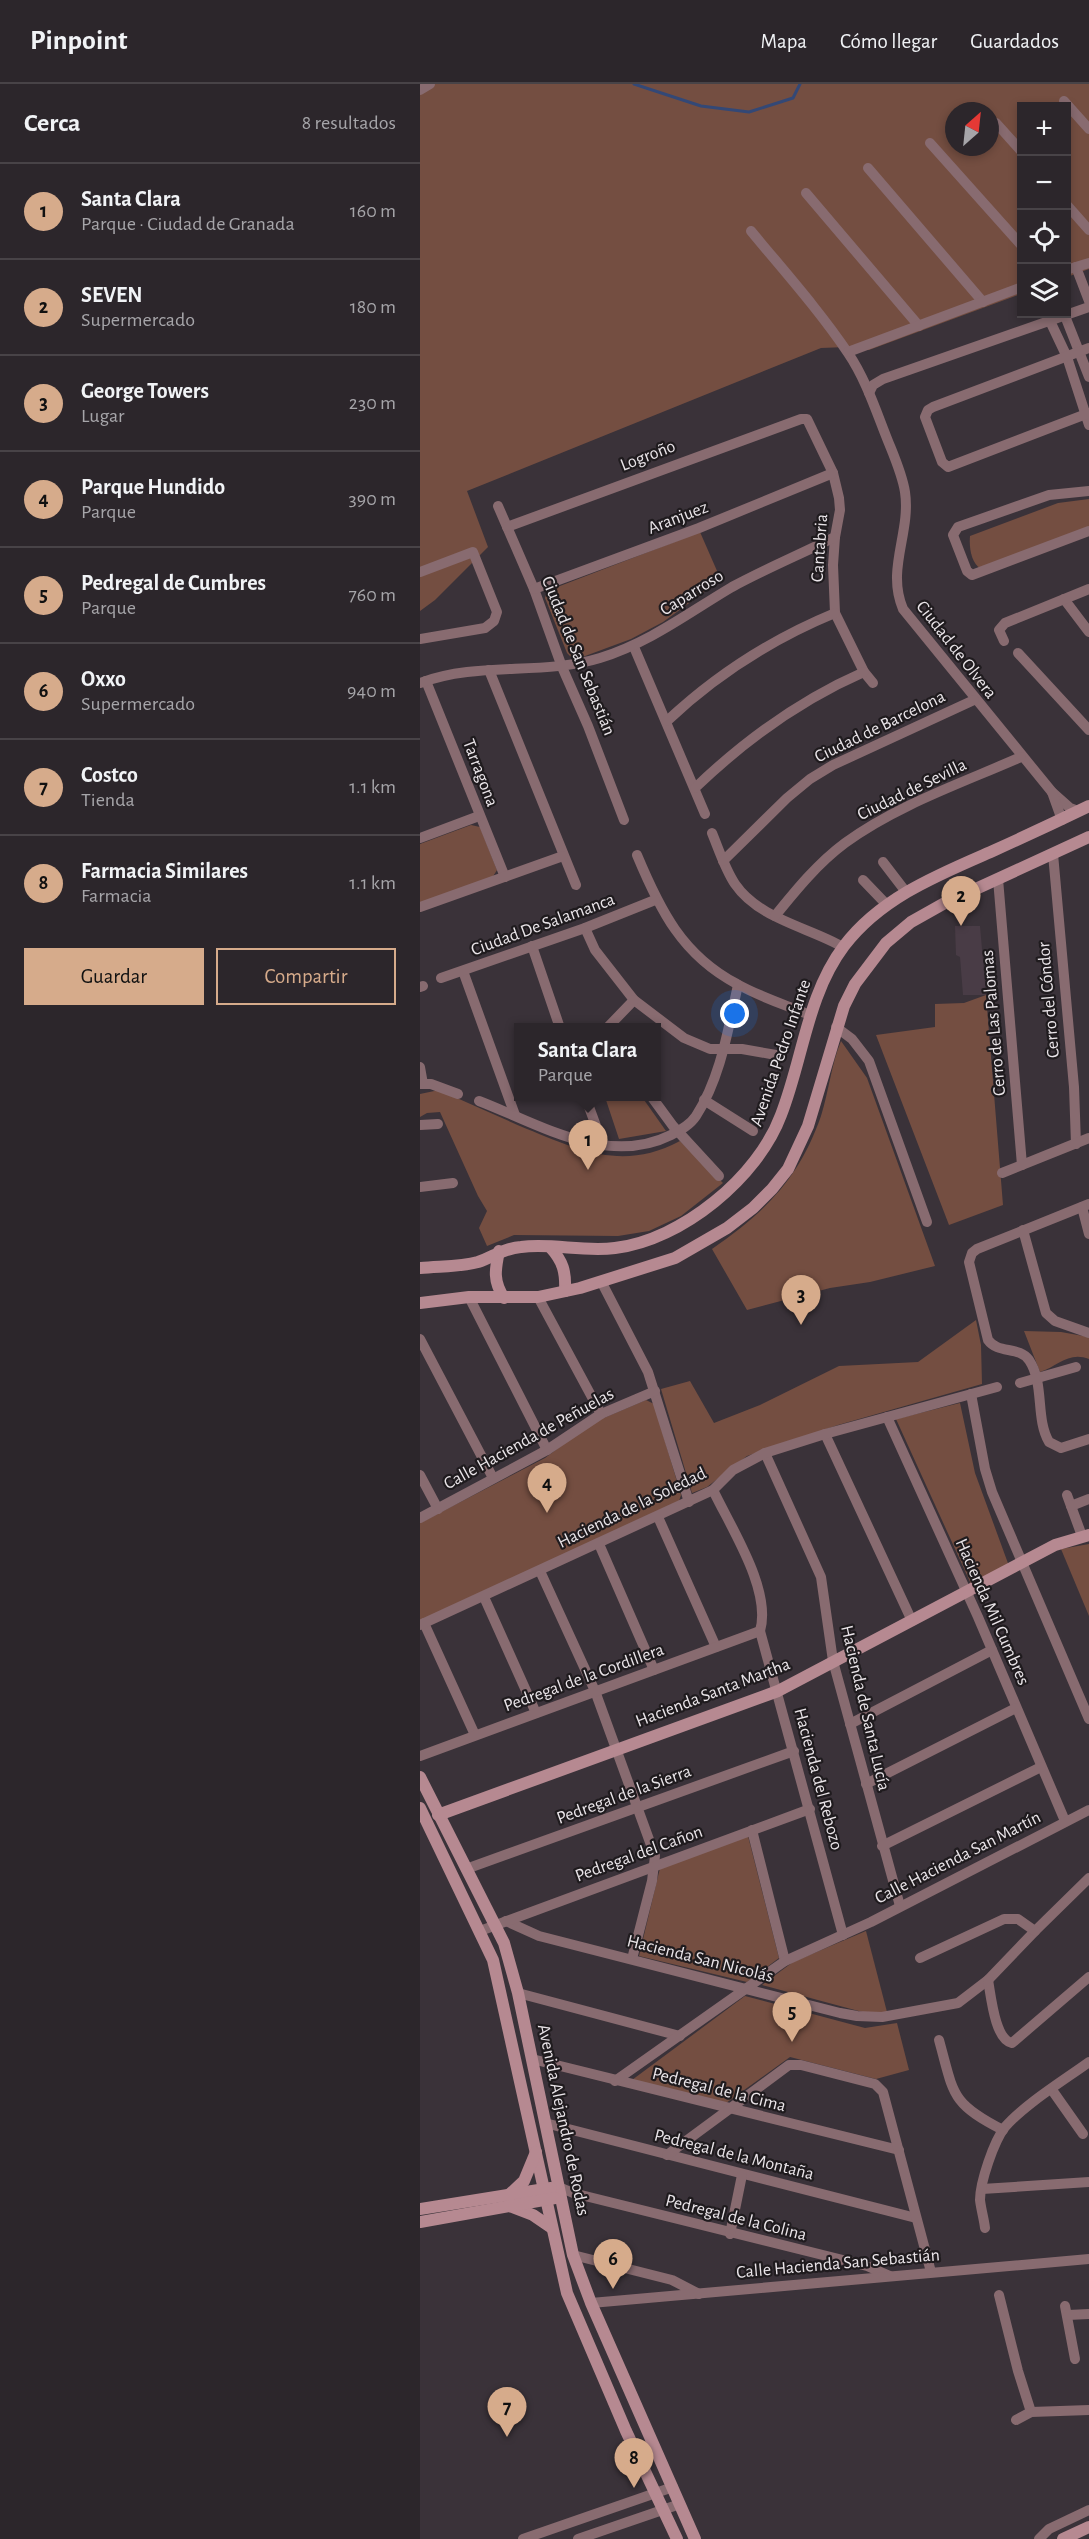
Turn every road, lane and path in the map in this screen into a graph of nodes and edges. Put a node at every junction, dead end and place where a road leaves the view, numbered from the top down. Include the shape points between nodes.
1 (430, 84) edge
2 (420, 90) edge
3 (1065, 101) dead end
4 (999, 126) edge
5 (1089, 129) edge
6 (930, 143) dead end
7 (1017, 146) edge
8 (868, 168) dead end
9 (806, 193) dead end
10 (1071, 210) edge
11 (1089, 230) edge
12 (751, 231) dead end
13 (1017, 240) edge
14 (1089, 263) edge
15 (1071, 269) edge
16 (1017, 289) edge
17 (1089, 301) edge
18 (983, 302) junction
19 (1089, 307) edge
20 (1071, 314) edge
21 (1059, 318) edge
22 (1066, 318) edge
23 (1050, 321) junction
24 (919, 326) junction
25 (1085, 350) edge
26 (848, 352) junction
27 (1067, 357) junction
28 (1089, 377) edge
29 (869, 393) junction
30 (1088, 417) edge
31 (801, 418) joint
32 (833, 474) junction
33 (1089, 491) edge
34 (498, 506) dead end
35 (507, 527) junction
36 (1089, 531) edge
37 (835, 537) junction
38 (420, 572) edge
39 (534, 589) junction
40 (1089, 590) edge
41 (1064, 599) junction
42 (835, 613) junction
43 (1089, 632) edge
44 (420, 639) edge
45 (1004, 641) dead end
46 (634, 646) junction
47 (1018, 653) dead end
48 (562, 667) junction
49 (489, 670) junction
50 (864, 672) junction
51 (423, 682) edge
52 (873, 683) dead end
53 (974, 700) junction
54 (667, 721) junction
55 (1087, 728) edge
56 (1021, 757) junction
57 (695, 788) junction
58 (1052, 792) junction
59 (1083, 808) edge
60 (705, 814) dead end
61 (479, 816) junction
62 (624, 820) dead end
63 (1062, 820) junction
64 (712, 833) dead end
65 (420, 836) edge
66 (1089, 837) edge
67 (1053, 854) junction
68 (637, 855) dead end
69 (563, 856) junction
70 (723, 861) junction
71 (883, 862) dead end
72 (505, 876) junction
73 (998, 879) junction
74 (862, 880) dead end
75 (576, 885) dead end
76 (906, 892) junction
77 (656, 900) junction
78 (887, 905) junction
79 (420, 907) edge
80 (775, 916) junction
81 (585, 928) junction
82 (532, 946) junction
83 (843, 947) junction
84 (464, 971) junction
85 (441, 978) dead end
86 (738, 985) junction
87 (634, 1000) junction
88 (810, 1015) junction
89 (558, 1023) edge
90 (612, 1023) edge
91 (836, 1028) junction
92 (724, 1048) junction
93 (776, 1055) dead end
94 (420, 1067) edge
95 (421, 1084) edge
96 (458, 1094) dead end
97 (704, 1100) junction
98 (479, 1101) dead end
99 (587, 1101) edge
100 (655, 1101) edge
101 (515, 1115) junction
102 (438, 1124) dead end
103 (420, 1125) edge
104 (678, 1131) junction
105 (753, 1131) dead end
106 (1089, 1138) edge
107 (1076, 1144) junction
108 (603, 1145) junction
109 (1022, 1165) junction
110 (1002, 1173) dead end
111 (719, 1176) dead end
112 (453, 1183) dead end
113 (420, 1187) edge
114 (1085, 1205) edge
115 (927, 1222) dead end
116 (1023, 1230) junction
117 (1089, 1234) edge
118 (550, 1247) junction
119 (500, 1251) junction
120 (420, 1268) edge
121 (602, 1282) junction
122 (565, 1291) junction
123 (538, 1297) junction
124 (469, 1298) junction
125 (504, 1298) junction
126 (420, 1303) edge
127 (1089, 1333) edge
128 (420, 1339) edge
129 (1076, 1366) dead end
130 (1035, 1379) junction
131 (1020, 1383) dead end
132 (998, 1387) dead end
133 (656, 1391) junction
134 (971, 1394) junction
135 (601, 1414) junction
136 (887, 1418) junction
137 (825, 1434) junction
138 (1089, 1439) edge
139 (548, 1450) junction
140 (765, 1453) junction
141 (420, 1475) edge
142 (493, 1478) junction
143 (713, 1490) junction
144 (1089, 1499) edge
145 (689, 1502) junction
146 (438, 1509) junction
147 (658, 1517) junction
148 (420, 1518) edge
149 (1085, 1536) edge
150 (599, 1544) junction
151 (1021, 1562) junction
152 (540, 1571) junction
153 (967, 1592) junction
154 (484, 1597) junction
155 (912, 1621) junction
156 (422, 1624) edge
157 (760, 1632) junction
158 (716, 1647) junction
159 (992, 1650) junction
160 (833, 1661) junction
161 (654, 1670) junction
162 (595, 1691) junction
163 (778, 1691) junction
164 (1016, 1708) junction
165 (536, 1713) junction
166 (1089, 1719) edge
167 (850, 1724) junction
168 (474, 1736) junction
169 (616, 1749) junction
170 (794, 1751) junction
171 (420, 1756) edge
172 (1041, 1767) junction
173 (420, 1777) edge
174 (866, 1784) junction
175 (637, 1807) junction
176 (420, 1808) edge
177 (810, 1809) junction
178 (1089, 1810) edge
179 (438, 1815) junction
180 (1065, 1821) junction
181 (752, 1830) junction
182 (882, 1846) junction
183 (656, 1865) junction
184 (466, 1869) junction
185 (1089, 1878) edge
186 (900, 1906) junction
187 (501, 1923) junction
188 (1035, 1930) junction
189 (480, 1931) junction
190 (843, 1935) junction
191 (920, 1958) dead end
192 (632, 1959) junction
193 (785, 1961) junction
194 (1089, 1977) edge
195 (988, 1980) junction
196 (748, 1988) junction
197 (518, 1993) junction
198 (680, 2036) junction
199 (939, 2040) dead end
200 (532, 2059) junction
201 (1089, 2062) edge
202 (615, 2081) junction
203 (1052, 2090) junction
204 (727, 2109) junction
205 (545, 2123) junction
206 (1003, 2130) junction
207 (1083, 2134) dead end
208 (899, 2150) junction
209 (537, 2151) junction
210 (667, 2155) junction
211 (742, 2175) junction
212 (1089, 2182) edge
213 (982, 2189) junction
214 (560, 2192) junction
215 (546, 2194) junction
216 (508, 2200) junction
217 (420, 2209) edge
218 (916, 2218) junction
219 (420, 2222) edge
220 (552, 2228) junction
221 (985, 2228) dead end
222 (730, 2234) junction
223 (573, 2254) junction
224 (1089, 2259) edge
225 (931, 2272) junction
226 (890, 2277) junction
227 (699, 2294) junction
228 (999, 2295) dead end
229 (591, 2303) junction
230 (1089, 2314) edge
231 (1075, 2359) dead end
232 (1089, 2410) edge
233 (1031, 2412) junction
234 (1016, 2420) dead end
235 (673, 2487) junction
236 (656, 2493) junction
237 (680, 2504) junction
238 (664, 2510) junction
239 (1089, 2510) edge
240 (1089, 2527) edge
241 (523, 2539) edge
242 (578, 2539) edge
243 (677, 2539) edge
244 (696, 2539) edge
245 (1039, 2539) edge
246 (1063, 2539) edge

1 - 2 street
3 - 5 street
4 - 7 street
6 - 13 street
8 - 18 street
9 - 24 street
10 - 11 street
12 - 26 street, Ciudad de Olvera
14 - 15 street
15 - 17 street
16 - 18 street
18 - 24 street
19 - 20 street
21 - 23 street
22 - 25 street
23 - 27 street
23 - 29 street via 883,379
24 - 26 street
25 - 27 street
25 - 28 street
26 - 29 street, Ciudad de Olvera
27 - 30 street
27 - 30 street via 933,407 925,419 946,466
29 - 53 street, Ciudad de Olvera via 905,495 905,522 896,568 898,597 908,618
31 - 32 street, Cantabria via 810,422
31 - 35 street, Logroño
32 - 37 street, Cantabria via 840,510
32 - 39 street, Aranjuez
33 - 36 street via 1049,495 958,527 953,535 972,575
34 - 35 street, Ciudad de San Sebastián
35 - 39 street, Ciudad de San Sebastián
37 - 42 street, Cantabria
37 - 46 street, Caparroso via 735,586
38 - 44 street via 473,552 497,612 485,628
39 - 48 street, Ciudad de San Sebastián
40 - 41 street
41 - 43 street
41 - 45 street via 1005,623 999,630
42 - 50 street, Cantabria
42 - 54 street via 782,637 722,674
46 - 48 street, Caparroso
46 - 54 street
47 - 55 street
48 - 49 street, Caparroso
48 - 62 street, Ciudad de San Sebastián
49 - 51 street, Caparroso
49 - 69 street
50 - 52 street, Cantabria
50 - 57 street via 804,701 759,732
51 - 61 street, Tarragona
53 - 56 street, Ciudad de Olvera
53 - 70 street, Ciudad de Barcelona via 810,779
54 - 57 street
56 - 58 street, Ciudad de Olvera
56 - 80 street, Ciudad de Sevilla via 864,831 824,860
57 - 60 street
58 - 59 street, Ciudad de Olvera via 1070,808
58 - 63 street, Ciudad de Olvera
59 - 63 street, Avenida Pedro Infante
61 - 65 street
61 - 72 street, Tarragona
63 - 76 street, Avenida Pedro Infante
64 - 70 street
66 - 67 street
67 - 73 street
67 - 107 street, Cerro del Cóndor
68 - 77 street
69 - 72 street
69 - 75 street
70 - 80 street via 744,895
71 - 76 street
72 - 79 street
73 - 91 street via 943,904 896,934 855,984
73 - 109 street, Cerro de Las Palomas
74 - 78 street
76 - 78 street, Avenida Pedro Infante
77 - 81 street, Ciudad De Salamanca
77 - 86 street via 667,921 698,957
78 - 83 street, Avenida Pedro Infante
80 - 83 street
81 - 82 street, Ciudad De Salamanca
81 - 87 street via 596,950
82 - 84 street, Ciudad De Salamanca
82 - 89 street
83 - 88 street, Avenida Pedro Infante
84 - 85 street, Ciudad De Salamanca
84 - 101 street
86 - 88 street
86 - 92 street
87 - 90 street
87 - 92 street via 696,1045
88 - 118 street, Avenida Pedro Infante via 777,1127 750,1169 729,1189 665,1233 645,1241 598,1250
91 - 115 street via 852,1039 869,1062
91 - 121 street via 808,1126 788,1169 772,1189 728,1228 675,1258
92 - 93 street
92 - 97 street
94 - 95 street
95 - 96 street
97 - 104 street via 689,1125
97 - 105 street
98 - 101 street
99 - 108 street
100 - 104 street
101 - 108 street via 577,1140
102 - 103 street
104 - 108 street via 659,1141 638,1145
104 - 111 street
106 - 107 street
107 - 109 street
109 - 110 street
112 - 113 street
114 - 116 street
114 - 117 street
116 - 127 street via 1046,1313 1055,1321
116 - 130 street via 977,1249 969,1267 988,1340 994,1346 1024,1354
118 - 119 street, Avenida Pedro Infante
118 - 122 street via 564,1268
119 - 120 street, Avenida Pedro Infante via 481,1261
119 - 125 street via 495,1282
121 - 122 street
121 - 133 street
122 - 123 street
123 - 125 street
123 - 135 street
124 - 125 street
124 - 126 street
124 - 139 street
128 - 142 street
129 - 130 street
130 - 131 street
130 - 138 street via 1049,1442 1061,1448
132 - 134 street, Hacienda de la Soledad
133 - 135 street, Calle Hacienda de Peñuelas
133 - 145 street
134 - 136 street, Hacienda de la Soledad
134 - 151 street via 985,1469
135 - 139 street, Calle Hacienda de Peñuelas
136 - 137 street, Hacienda de la Soledad
136 - 153 street, Hacienda Mil Cumbres
137 - 140 street, Hacienda de la Soledad
137 - 155 street
139 - 142 street, Calle Hacienda de Peñuelas
140 - 143 street, Hacienda de la Soledad via 733,1470
140 - 160 street, Hacienda de Santa Lucía via 818,1566
141 - 146 street
142 - 146 street, Calle Hacienda de Peñuelas
143 - 145 street, Hacienda de la Soledad
143 - 157 street, Hacienda del Rebozo via 759,1589 763,1610
144 - 149 street via 1069,1500
145 - 147 street, Hacienda de la Soledad
146 - 148 street, Calle Hacienda de Peñuelas
147 - 150 street, Hacienda de la Soledad
147 - 158 street
149 - 151 street, Hacienda Santa Martha
150 - 152 street, Hacienda de la Soledad
150 - 161 street
151 - 153 street, Hacienda Santa Martha
151 - 166 street
152 - 154 street, Hacienda de la Soledad
152 - 162 street
153 - 155 street, Hacienda Santa Martha
153 - 159 street, Hacienda Mil Cumbres
154 - 156 street, Hacienda de la Soledad
154 - 165 street
155 - 160 street, Hacienda Santa Martha
156 - 168 street
157 - 158 street, Pedregal de la Cordillera
157 - 163 street, Hacienda del Rebozo
158 - 161 street, Pedregal de la Cordillera
159 - 164 street, Hacienda Mil Cumbres
159 - 167 street
160 - 163 street, Hacienda Santa Martha
160 - 167 street, Hacienda de Santa Lucía
161 - 162 street, Pedregal de la Cordillera
162 - 165 street, Pedregal de la Cordillera
162 - 169 street
163 - 169 street, Hacienda Santa Martha
163 - 170 street, Hacienda del Rebozo
164 - 172 street, Hacienda Mil Cumbres
164 - 174 street
165 - 168 street, Pedregal de la Cordillera
167 - 174 street, Hacienda de Santa Lucía
168 - 171 street, Pedregal de la Cordillera
169 - 175 street
169 - 179 street, Hacienda Santa Martha
170 - 175 street, Pedregal de la Sierra
170 - 177 street, Hacienda del Rebozo
172 - 180 street, Hacienda Mil Cumbres
172 - 182 street
173 - 179 street, Avenida Alejandro de Rodas
174 - 182 street, Hacienda de Santa Lucía
175 - 183 street
175 - 184 street, Pedregal de la Sierra
176 - 189 street, Avenida Alejandro de Rodas
177 - 181 street, Pedregal del Cañon
177 - 190 street, Hacienda del Rebozo
178 - 180 street, Calle Hacienda San Martín
179 - 184 street, Avenida Alejandro de Rodas
180 - 186 street, Calle Hacienda San Martín
181 - 183 street, Pedregal del Cañon
181 - 193 street
182 - 186 street, Hacienda de Santa Lucía
183 - 187 street, Pedregal del Cañon
183 - 192 street
184 - 187 street, Avenida Alejandro de Rodas
185 - 188 street, Hacienda San Nicolás
186 - 190 street, Calle Hacienda San Martín
187 - 189 street, Pedregal del Cañon
187 - 192 street, Hacienda San Nicolás
187 - 197 street, Avenida Alejandro de Rodas
188 - 191 street via 1018,1919 1004,1919
188 - 195 street, Hacienda San Nicolás
189 - 209 street, Avenida Alejandro de Rodas via 498,1977
190 - 193 street, Calle Hacienda San Martín
192 - 196 street, Hacienda San Nicolás
193 - 196 street, Calle Hacienda San Martín
194 - 195 street via 1012,2043 1001,2036
195 - 196 street, Hacienda San Nicolás via 953,2005 882,2017 857,2016
196 - 198 street, Calle Hacienda San Martín
197 - 198 street
197 - 200 street, Avenida Alejandro de Rodas
198 - 202 street, Calle Hacienda San Martín
199 - 206 street via 959,2100 977,2116
200 - 202 street, Pedregal de la Cima
200 - 205 street, Avenida Alejandro de Rodas
201 - 203 street
202 - 204 street, Pedregal de la Cima
203 - 206 street
203 - 207 street
204 - 208 street, Pedregal de la Cima
204 - 208 street via 789,2065 824,2070 880,2087
204 - 210 street
205 - 210 street, Pedregal de la Montaña
205 - 214 street, Avenida Alejandro de Rodas
206 - 213 street
208 - 218 street
209 - 215 street, Avenida Alejandro de Rodas
209 - 216 street via 524,2181
210 - 211 street, Pedregal de la Montaña
211 - 218 street, Pedregal de la Montaña
211 - 222 street
212 - 213 street
213 - 221 street
214 - 215 street
214 - 222 street, Pedregal de la Colina
214 - 223 street, Avenida Alejandro de Rodas
215 - 216 street
215 - 220 street, Avenida Alejandro de Rodas
216 - 217 street
216 - 219 street
216 - 220 street
218 - 225 street
220 - 236 street, Avenida Alejandro de Rodas via 572,2309
222 - 226 street, Pedregal de la Colina via 867,2266
223 - 227 street via 672,2280
223 - 229 street, Avenida Alejandro de Rodas
224 - 225 street, Calle Hacienda San Sebastián
225 - 226 street, Calle Hacienda San Sebastián
226 - 227 street, Calle Hacienda San Sebastián
227 - 229 street, Calle Hacienda San Sebastián
228 - 233 street
229 - 235 street, Avenida Alejandro de Rodas
230 - 231 street via 1066,2310
232 - 233 street
233 - 234 street
235 - 236 street
235 - 237 street, Avenida Alejandro de Rodas
236 - 238 street, Avenida Alejandro de Rodas
236 - 241 street
237 - 238 street
237 - 244 street, Avenida Alejandro de Rodas
238 - 242 street
238 - 243 street, Avenida Alejandro de Rodas
239 - 245 street via 1049,2529
240 - 246 street

